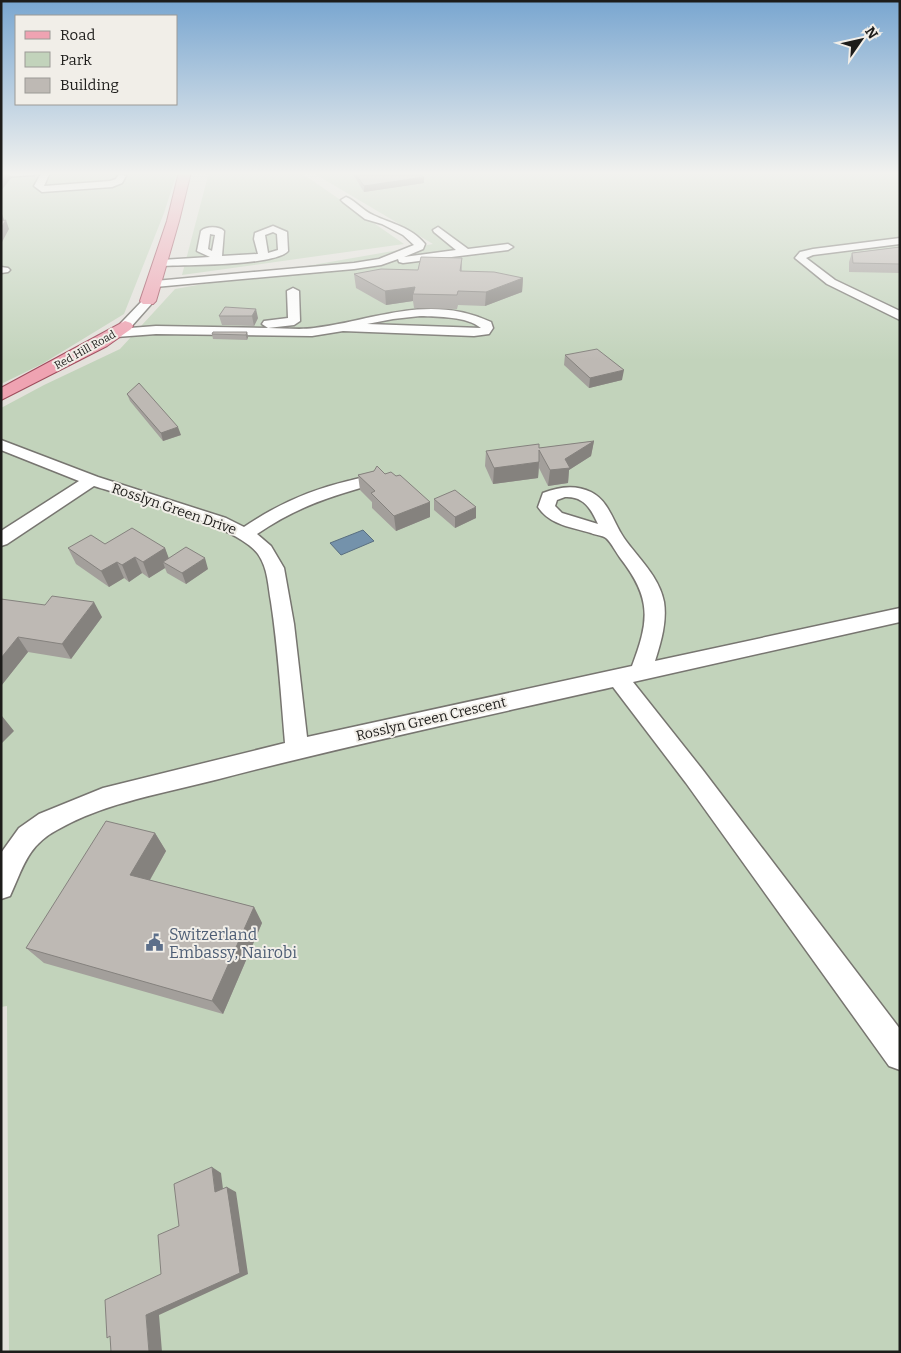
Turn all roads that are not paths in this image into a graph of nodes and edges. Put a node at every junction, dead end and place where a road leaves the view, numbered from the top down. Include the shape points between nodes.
1 (169, 235) edge
2 (410, 235) edge
3 (444, 235) edge
4 (900, 241) edge
5 (508, 247) dead end
6 (465, 252) junction
7 (264, 257) dead end
8 (381, 262) junction
9 (160, 263) junction
10 (154, 284) junction
11 (293, 291) dead end
12 (148, 300) joint
13 (900, 316) edge
14 (343, 327) junction
15 (121, 330) junction
16 (240, 331) junction
17 (1, 395) edge
18 (1, 445) edge
19 (92, 480) junction
20 (369, 480) edge
21 (245, 534) junction
22 (612, 534) dead end
23 (1, 540) edge
24 (900, 615) edge
25 (629, 675) junction
26 (297, 749) junction
27 (1, 887) edge
28 (900, 1055) edge

1 - 9 main road, Red Hill Road
2 - 8 street via 420,244 419,247
3 - 6 street
4 - 13 street via 813,252 800,258 830,282
5 - 6 street
6 - 8 street
7 - 9 street
8 - 10 street
9 - 10 main road, Red Hill Road
10 - 12 main road, Red Hill Road
11 - 16 street via 294,321 255,324
12 - 15 street, Red Hill Road
14 - 14 street via 474,332 485,331 487,325 466,316 406,313
14 - 16 street via 312,332
15 - 16 street
15 - 17 main road, Red Hill Road
18 - 19 street, Rosslyn Green Drive
19 - 21 street, Rosslyn Green Drive via 220,522
19 - 23 street
20 - 21 street via 313,496 278,511
21 - 26 street, Rosslyn Green Drive via 264,550 275,568
22 - 25 street via 645,579 654,600 654,632
24 - 25 street, Rosslyn Green Crescent
25 - 26 street, Rosslyn Green Crescent
25 - 28 street via 700,784
26 - 27 street, Rosslyn Green Crescent via 103,799 56,818 28,836 9,863

